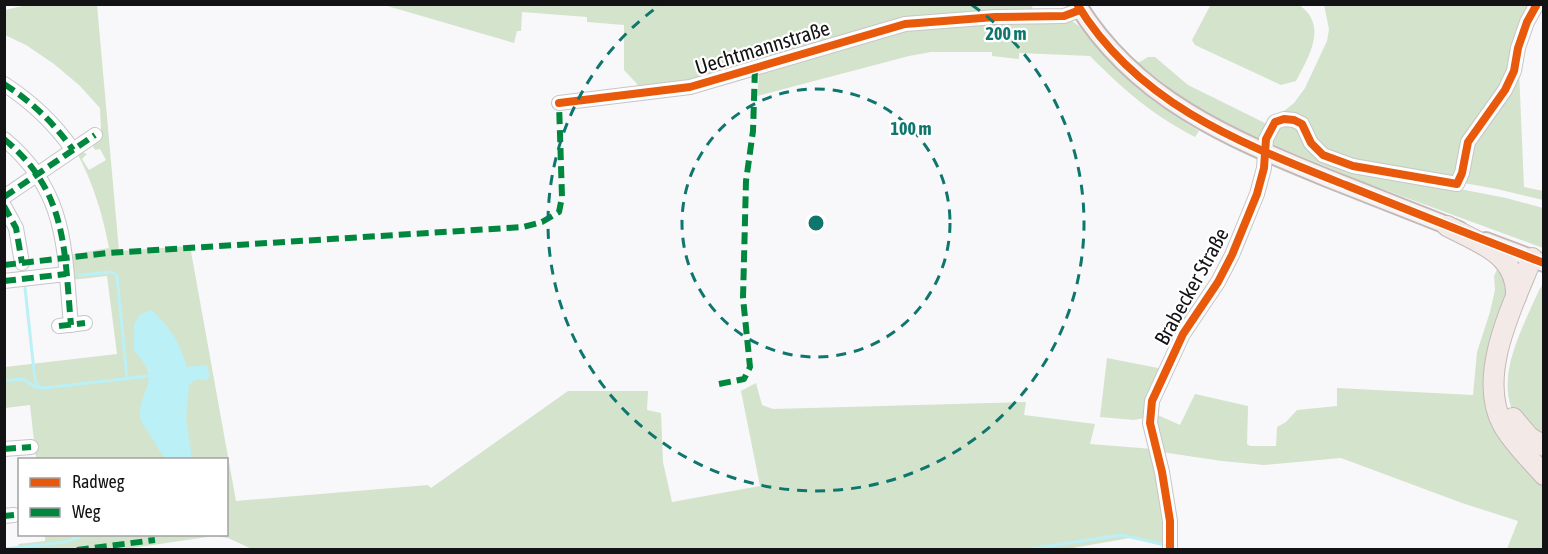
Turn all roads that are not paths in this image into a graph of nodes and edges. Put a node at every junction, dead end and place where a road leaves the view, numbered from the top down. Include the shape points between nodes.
1 (1537, 4) edge
2 (1078, 7) edge
3 (4, 84) edge
4 (559, 103) dead end
5 (95, 135) dead end
6 (4, 139) edge
7 (73, 150) junction
8 (1265, 152) junction
9 (36, 174) junction
10 (4, 197) edge
11 (4, 206) edge
12 (1447, 226) junction
13 (1540, 262) edge
14 (22, 263) dead end
15 (66, 274) junction
16 (4, 281) edge
17 (1516, 297) junction
18 (72, 325) dead end
19 (1544, 446) edge
20 (31, 447) dead end
21 (4, 449) edge
22 (1544, 475) edge
23 (1170, 546) edge

1 - 8 street, Brabecker Straße via 1527,22 1505,90 1468,142 1457,184 1353,166 1323,155 1311,143 1302,124 1294,120 1275,122 1269,130
2 - 4 street, Uechtmannstraße via 1064,16 904,24 690,87
2 - 8 main road via 1117,57 1161,96 1199,121
3 - 7 street via 45,116
5 - 7 street
6 - 9 street
7 - 9 street
8 - 12 main road
8 - 23 street, Brabecker Straße via 1257,194 1232,255 1183,334 1152,401 1150,423 1167,502
9 - 10 street
9 - 15 street via 51,200 62,232
11 - 14 street via 16,228
12 - 13 main road
12 - 17 highway via 1507,262 1514,273
13 - 17 highway
13 - 19 highway via 1503,379 1505,399 1514,420 1529,437
15 - 16 street
15 - 18 street
17 - 22 highway via 1497,356 1495,404 1503,425
20 - 21 street

